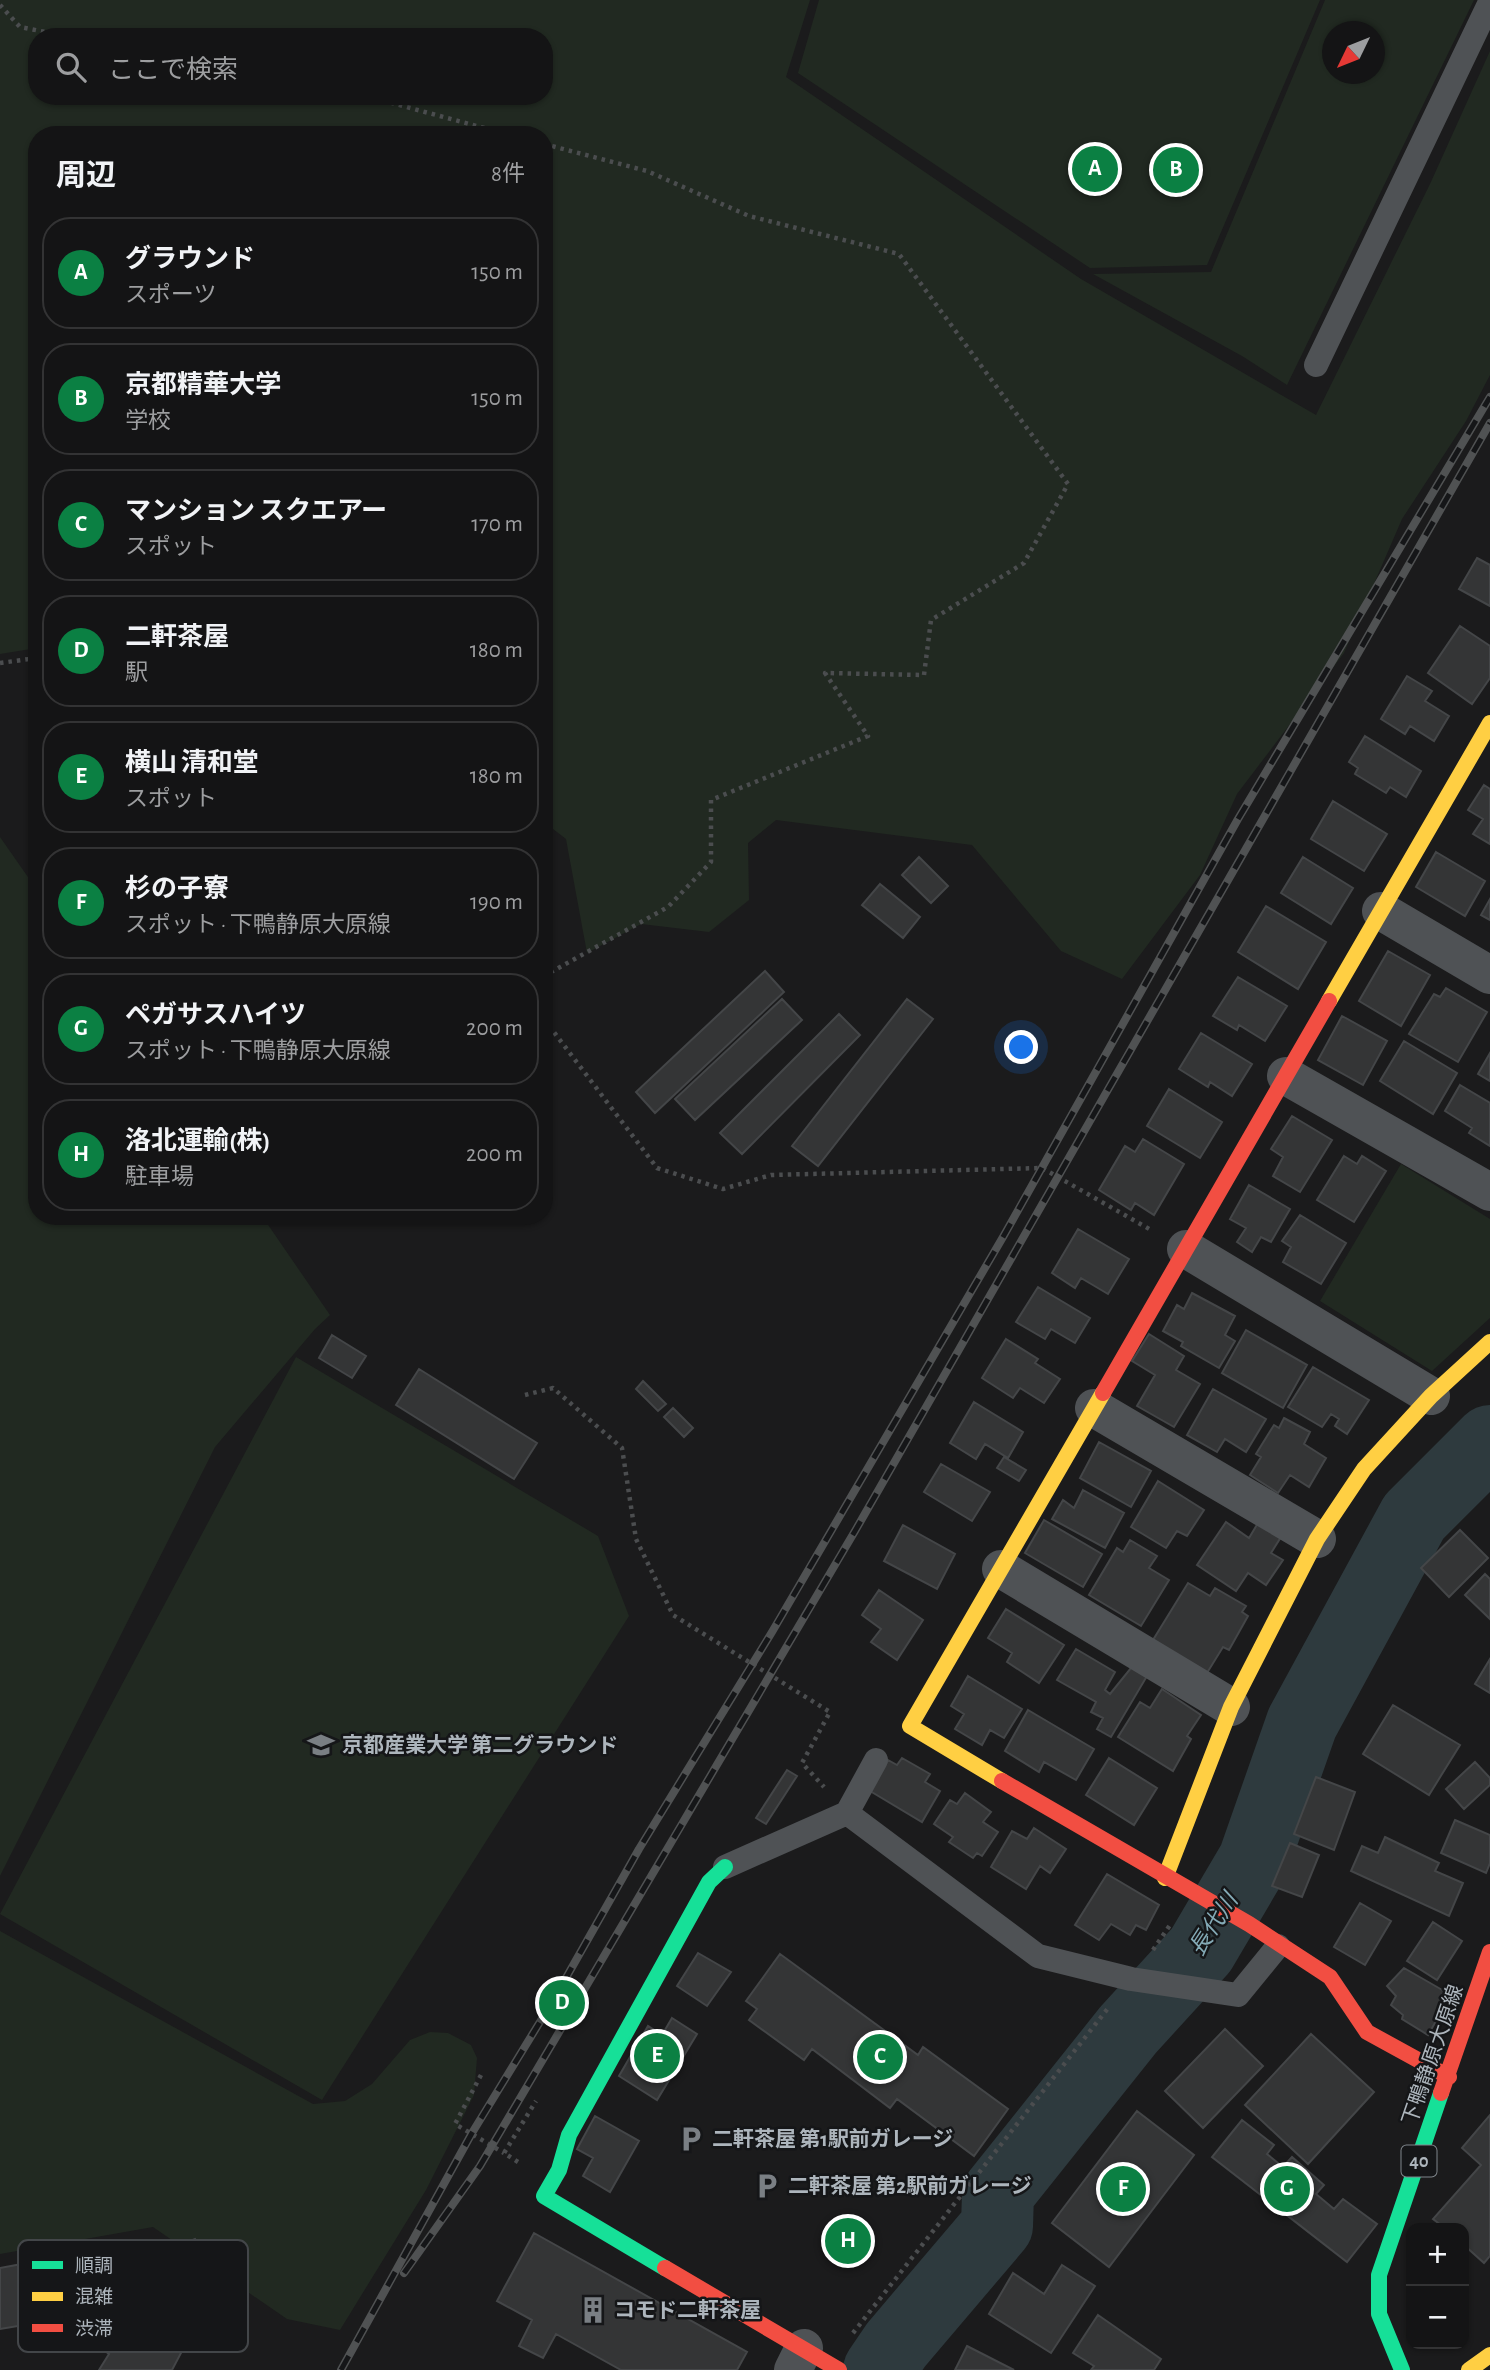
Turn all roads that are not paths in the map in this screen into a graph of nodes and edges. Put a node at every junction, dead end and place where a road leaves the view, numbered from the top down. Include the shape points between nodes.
1 (1490, 2) edge
2 (1316, 365) dead end
3 (1486, 740) edge
4 (1381, 911) junction
5 (1490, 975) edge
6 (1286, 1076) junction
7 (1490, 1192) edge
8 (1185, 1250) junction
9 (1490, 1342) edge
10 (1431, 1396) junction
11 (1094, 1408) junction
12 (1317, 1539) junction
13 (1001, 1569) junction
14 (1231, 1707) junction
15 (876, 1760) dead end
16 (848, 1812) junction
17 (725, 1867) joint
18 (1165, 1878) junction
19 (1279, 1945) junction
20 (1490, 1952) edge
21 (1449, 2077) junction
22 (1490, 2355) edge
23 (821, 2364) edge
24 (1402, 2370) edge
25 (1469, 2370) edge

1 - 2 lane
3 - 4 street
4 - 5 street
4 - 6 street
6 - 7 street
6 - 8 street
8 - 10 street
8 - 11 street
9 - 10 street
10 - 12 street via 1364,1469
11 - 12 street
11 - 13 street
12 - 14 street
13 - 14 street
13 - 18 street via 911,1726
14 - 18 street
15 - 16 lane
16 - 17 lane
16 - 19 lane via 1038,1956 1136,1980 1238,1995
17 - 23 street via 709,1882 569,2135 559,2170 544,2196
18 - 19 street
19 - 21 street via 1330,1977 1367,2032
20 - 21 street, 下鴨静原大原線 / 40
21 - 24 street, 下鴨静原大原線 / 40 via 1379,2275 1379,2314
22 - 25 street

